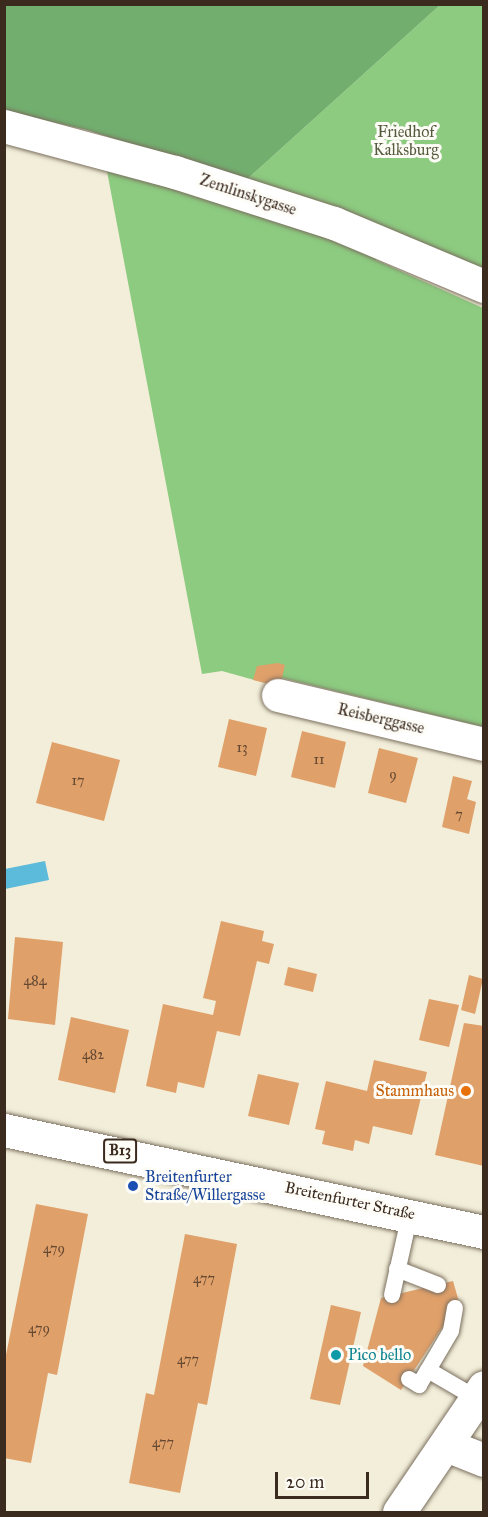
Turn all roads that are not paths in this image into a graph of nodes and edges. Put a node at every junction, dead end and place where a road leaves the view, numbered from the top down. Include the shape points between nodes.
1 (4, 126) edge
2 (483, 286) edge
3 (278, 695) dead end
4 (483, 744) edge
5 (4, 1130) edge
6 (410, 1214) junction
7 (483, 1232) edge
8 (397, 1269) junction
9 (438, 1285) dead end
10 (392, 1295) dead end
11 (455, 1308) dead end
12 (428, 1370) junction
13 (410, 1379) dead end
14 (480, 1392) edge
15 (446, 1445) junction
16 (483, 1460) edge
17 (399, 1512) edge

1 - 2 street, Zemlinskygasse via 175,172 334,223
3 - 4 street, Reisberggasse
5 - 6 street, Breitenfurter Straße / B13
6 - 7 street, Breitenfurter Straße / B13
6 - 8 lane
8 - 9 lane
8 - 10 lane
11 - 12 lane via 451,1331
12 - 13 lane via 419,1385
12 - 14 lane
14 - 15 street
15 - 16 street
15 - 17 street

